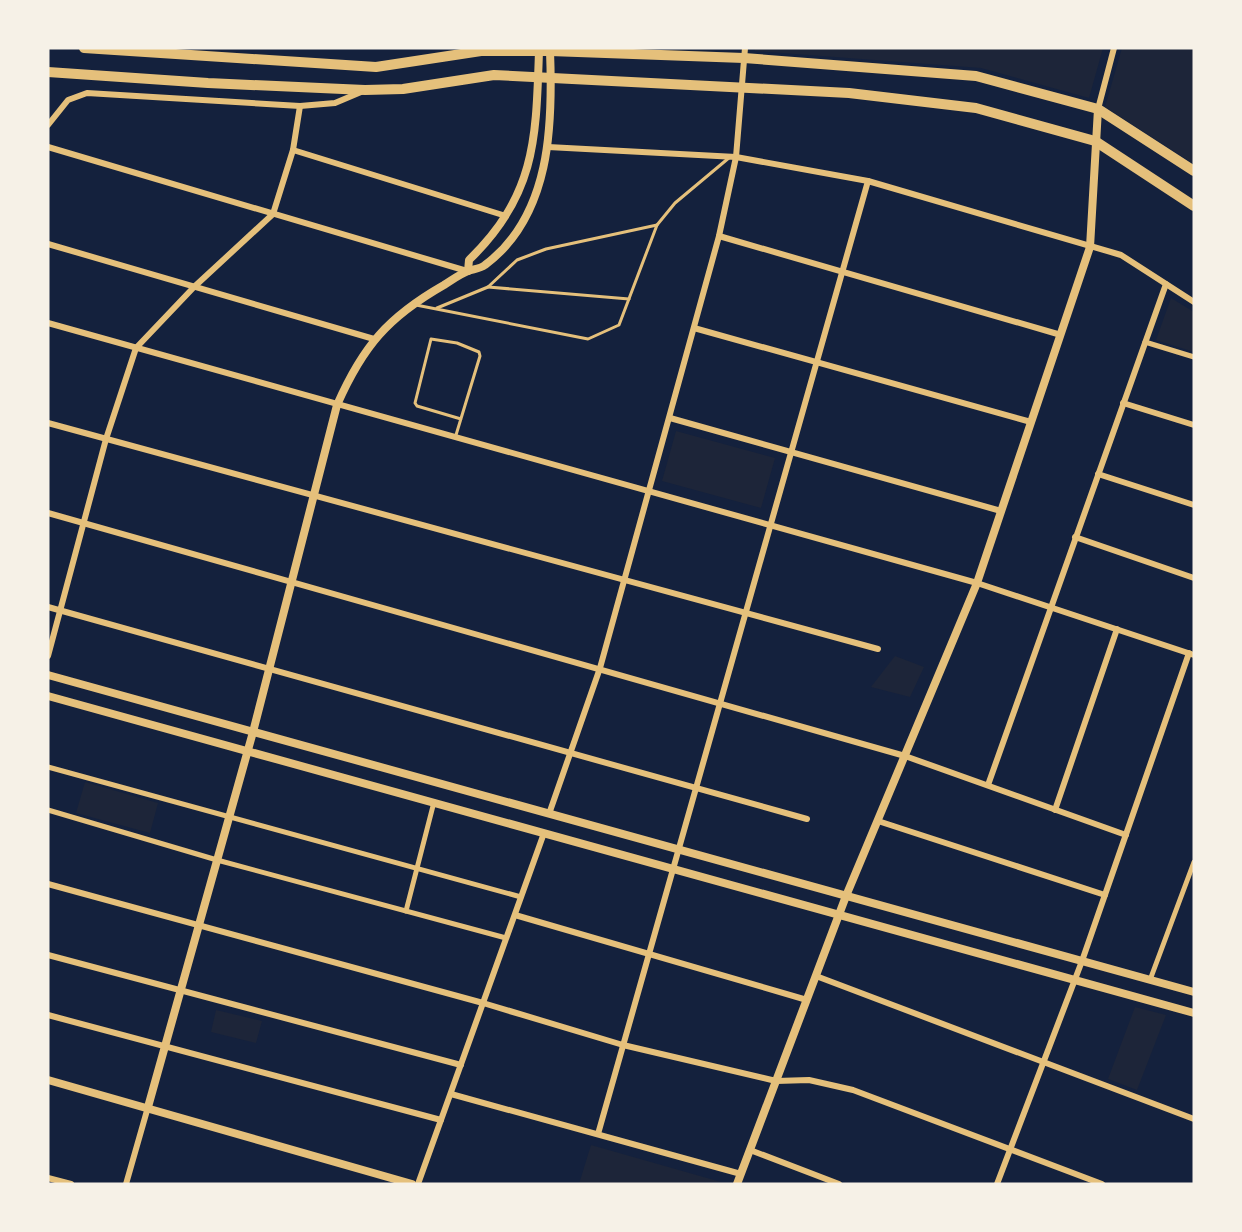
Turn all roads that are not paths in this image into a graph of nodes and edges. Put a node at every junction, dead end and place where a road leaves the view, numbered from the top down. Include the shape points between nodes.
1 (84, 48) edge
2 (1114, 48) edge
3 (545, 49) edge
4 (744, 53) edge
5 (48, 72) edge
6 (538, 77) junction
7 (551, 77) junction
8 (742, 86) junction
9 (365, 90) junction
10 (300, 106) junction
11 (1098, 109) junction
12 (48, 125) edge
13 (1095, 141) junction
14 (48, 147) edge
15 (548, 147) junction
16 (293, 150) junction
17 (733, 157) junction
18 (1194, 171) edge
19 (868, 181) junction
20 (1194, 206) edge
21 (273, 214) junction
22 (506, 216) junction
23 (657, 225) junction
24 (719, 236) junction
25 (48, 244) edge
26 (1090, 247) junction
27 (468, 271) junction
28 (842, 272) junction
29 (1166, 284) junction
30 (489, 286) junction
31 (194, 287) junction
32 (629, 299) junction
33 (1194, 302) edge
34 (411, 304) junction
35 (436, 309) junction
36 (48, 323) edge
37 (694, 328) junction
38 (1061, 335) junction
39 (374, 339) junction
40 (1145, 342) junction
41 (136, 348) junction
42 (1194, 357) edge
43 (817, 362) junction
44 (1123, 403) junction
45 (338, 405) junction
46 (670, 418) junction
47 (461, 419) junction
48 (1032, 422) junction
49 (48, 423) edge
50 (1194, 426) edge
51 (455, 437) junction
52 (106, 439) junction
53 (791, 452) junction
54 (1098, 474) junction
55 (650, 491) junction
56 (316, 496) junction
57 (1194, 505) edge
58 (1001, 511) junction
59 (48, 513) edge
60 (82, 523) junction
61 (771, 525) junction
62 (1075, 537) junction
63 (1194, 578) edge
64 (625, 580) junction
65 (294, 581) junction
66 (977, 583) junction
67 (48, 607) edge
68 (1050, 607) junction
69 (60, 610) junction
70 (746, 613) junction
71 (1117, 629) junction
72 (878, 649) dead end
73 (1192, 654) edge
74 (48, 656) edge
75 (600, 668) junction
76 (270, 669) junction
77 (48, 675) edge
78 (48, 696) edge
79 (720, 704) junction
80 (253, 732) junction
81 (248, 751) junction
82 (571, 753) junction
83 (905, 756) junction
84 (48, 767) edge
85 (988, 786) junction
86 (696, 788) junction
87 (434, 802) junction
88 (48, 810) edge
89 (1055, 810) junction
90 (549, 814) junction
91 (229, 818) junction
92 (807, 819) dead end
93 (878, 821) junction
94 (544, 833) junction
95 (1126, 835) junction
96 (679, 849) junction
97 (217, 860) junction
98 (1194, 862) edge
99 (673, 868) junction
100 (416, 869) junction
101 (48, 884) edge
102 (1105, 895) junction
103 (846, 896) junction
104 (521, 897) junction
105 (406, 911) junction
106 (515, 915) junction
107 (839, 915) junction
108 (199, 925) junction
109 (506, 938) junction
110 (48, 955) edge
111 (649, 956) junction
112 (1082, 961) junction
113 (816, 976) junction
114 (1075, 980) junction
115 (1150, 980) junction
116 (181, 989) junction
117 (1194, 992) edge
118 (807, 1000) junction
119 (483, 1003) junction
120 (1194, 1013) edge
121 (48, 1015) edge
122 (623, 1045) junction
123 (165, 1047) junction
124 (1044, 1062) junction
125 (461, 1065) junction
126 (48, 1080) edge
127 (776, 1081) junction
128 (451, 1094) junction
129 (148, 1107) junction
130 (1194, 1119) edge
131 (441, 1120) junction
132 (598, 1134) junction
133 (1011, 1149) junction
134 (750, 1150) junction
135 (741, 1174) junction
136 (48, 1178) edge
137 (71, 1184) edge
138 (126, 1184) edge
139 (412, 1184) edge
140 (418, 1184) edge
141 (737, 1184) edge
142 (840, 1184) edge
143 (997, 1184) edge
144 (1102, 1184) edge

1 - 3 main road via 376,67 481,51
2 - 11 street
3 - 4 main road
3 - 6 street
3 - 7 street
4 - 8 street
4 - 11 main road via 976,76
5 - 9 main road
6 - 7 main road
6 - 9 main road via 494,75 403,89
6 - 22 street via 529,165
7 - 8 main road
7 - 15 street
8 - 13 main road via 849,93 976,108
8 - 17 street
9 - 10 street via 335,103
10 - 12 street via 87,93 68,100
10 - 16 street
11 - 13 street
11 - 18 main road
13 - 20 main road
13 - 26 street
14 - 21 street
15 - 17 street
15 - 27 street via 538,192 521,223 483,267
16 - 21 street
16 - 22 street
17 - 19 street
17 - 23 lane via 675,204
17 - 24 street
19 - 26 street
19 - 28 street
21 - 27 street
21 - 31 street
22 - 27 street via 469,260
23 - 30 lane via 536,253 517,260
23 - 32 lane
24 - 28 street
24 - 37 street
25 - 31 street
26 - 29 street via 1121,255
26 - 38 street
27 - 34 street
28 - 38 street
28 - 43 street
29 - 33 street
29 - 40 street
30 - 32 lane
30 - 35 lane
31 - 39 street
31 - 41 street
32 - 35 lane via 619,325 588,339
34 - 35 lane
34 - 39 street
36 - 41 street
37 - 43 street
37 - 46 street
38 - 48 street
39 - 45 street via 353,369
40 - 42 street
40 - 44 street
41 - 45 street
41 - 52 street
43 - 48 street
43 - 53 street
44 - 50 street
44 - 54 street
45 - 51 street
45 - 56 street
46 - 53 street
46 - 55 street
47 - 47 lane via 479,352 431,339 415,403
47 - 51 lane
48 - 58 street
49 - 52 street
51 - 55 street
52 - 56 street
52 - 60 street
53 - 58 street
53 - 61 street
54 - 57 street
54 - 62 street
55 - 61 street
55 - 64 street
56 - 64 street
56 - 65 street
58 - 66 street
59 - 60 street
60 - 65 street
60 - 69 street
61 - 66 street
61 - 70 street
62 - 63 street
62 - 68 street
64 - 70 street
64 - 75 street
65 - 75 street
65 - 76 street
66 - 68 street
66 - 83 street
67 - 69 street
68 - 71 street
68 - 85 street
69 - 74 street
69 - 76 street
70 - 72 street
70 - 79 street
71 - 73 street
71 - 89 street
73 - 95 street
75 - 79 street
75 - 82 street
76 - 80 street
76 - 82 street
77 - 80 street
78 - 81 street
79 - 83 street
79 - 86 street
80 - 81 street
80 - 90 street
81 - 87 street
81 - 91 street
82 - 86 street
82 - 90 street
83 - 85 street
83 - 93 street
84 - 91 street
85 - 89 street
86 - 92 street
86 - 96 street
87 - 94 street
87 - 100 street
88 - 97 street
89 - 95 street
90 - 96 street
91 - 97 street
91 - 100 street
93 - 102 street
93 - 103 street
94 - 99 street
94 - 104 street
95 - 102 street
96 - 99 street
96 - 103 street
97 - 105 street
97 - 108 street
98 - 115 street
99 - 107 street
99 - 111 street
100 - 104 street
100 - 105 street
101 - 108 street
102 - 112 street
103 - 107 street
103 - 112 street
104 - 106 street
105 - 109 street
106 - 109 street
106 - 111 street
107 - 113 street
107 - 114 street
108 - 116 street
108 - 119 street
109 - 119 street
110 - 116 street
111 - 118 street
111 - 122 street
112 - 114 street
112 - 115 street
113 - 118 street
113 - 124 street
114 - 120 street
114 - 124 street
115 - 117 street
116 - 123 street
116 - 125 street
118 - 127 street
119 - 122 street
119 - 125 street
121 - 123 street
122 - 127 street
122 - 132 street
123 - 129 street
123 - 131 street
124 - 130 street
124 - 133 street
125 - 128 street
126 - 129 street
127 - 133 street via 809,1080 854,1090
127 - 134 street
128 - 131 street
128 - 132 street
129 - 138 street
129 - 139 street
131 - 140 street
132 - 135 street
133 - 143 street
133 - 144 street
134 - 135 street
134 - 142 street
135 - 141 street
136 - 137 street

